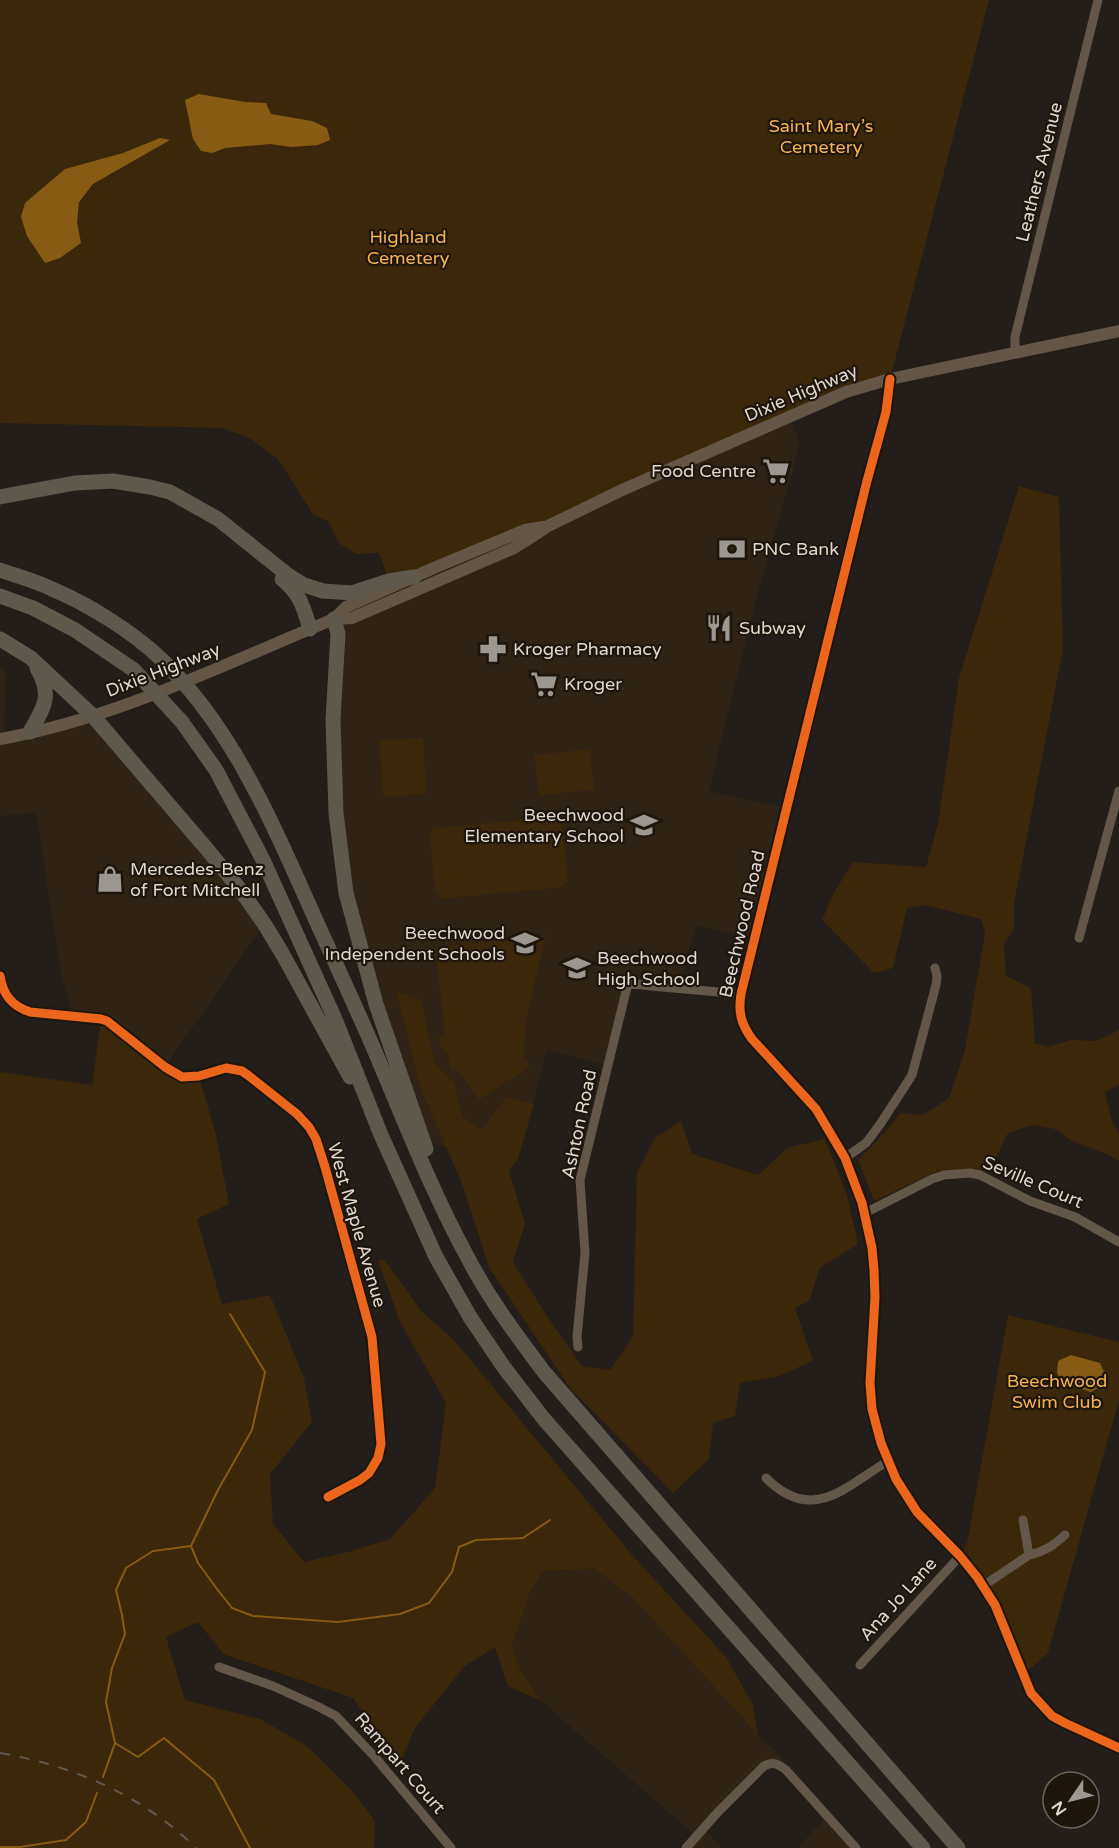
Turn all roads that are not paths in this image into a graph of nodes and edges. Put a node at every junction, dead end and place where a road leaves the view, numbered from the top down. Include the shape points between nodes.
1 (1098, 0) edge
2 (1119, 330) edge
3 (1015, 352) junction
4 (890, 379) junction
5 (0, 497) edge
6 (548, 526) junction
7 (254, 548) junction
8 (0, 570) edge
9 (414, 577) junction
10 (0, 596) edge
11 (334, 619) junction
12 (310, 629) junction
13 (0, 639) edge
14 (32, 658) junction
15 (93, 716) junction
16 (30, 732) junction
17 (0, 739) edge
18 (1119, 791) edge
19 (1079, 938) dead end
20 (935, 968) dead end
21 (0, 976) edge
22 (741, 994) junction
23 (381, 1135) junction
24 (845, 1158) junction
25 (865, 1213) junction
26 (1119, 1242) edge
27 (469, 1261) junction
28 (578, 1347) dead end
29 (888, 1461) junction
30 (766, 1478) dead end
31 (328, 1497) dead end
32 (1023, 1520) dead end
33 (1065, 1535) dead end
34 (1029, 1555) junction
35 (960, 1556) junction
36 (983, 1586) junction
37 (860, 1665) dead end
38 (219, 1667) dead end
39 (1119, 1748) edge
40 (906, 1788) junction
41 (451, 1848) edge
42 (686, 1848) edge
43 (856, 1848) edge
44 (923, 1848) edge
45 (958, 1848) edge
46 (969, 1848) edge

1 - 3 street, Leathers Avenue via 1015,337
2 - 3 main road, Dixie Highway
3 - 4 main road, Dixie Highway
4 - 6 main road, Dixie Highway via 820,402
4 - 22 street, Beechwood Road via 886,412
5 - 7 highway via 75,483 113,481 150,487 187,500
6 - 9 main road, Dixie Highway via 525,530
6 - 11 main road, Dixie Highway via 503,552 351,618
7 - 9 highway via 304,585 323,591 352,593
7 - 12 highway via 294,590
8 - 27 highway via 51,588 120,627 160,658 197,698 226,738 287,855 443,1211
9 - 11 main road, Dixie Highway via 346,607
10 - 23 highway via 75,630 134,670 182,722 216,770 263,860 335,1019
11 - 12 main road, Dixie Highway
11 - 27 highway via 338,634 333,720 336,813 346,893 376,1004
12 - 15 main road, Dixie Highway via 202,676
13 - 14 highway
14 - 15 highway
14 - 16 highway via 45,681 46,694
15 - 16 main road, Dixie Highway
15 - 23 highway via 242,892 282,953
16 - 17 main road, Dixie Highway
18 - 19 street
20 - 24 street via 936,985 912,1075 866,1143
21 - 31 street, West Maple Avenue via 6,996 22,1009 107,1021 182,1077 226,1068 242,1071 309,1127 325,1167 372,1337 381,1429 378,1458 369,1473
22 - 24 street, Beechwood Road via 743,1027 816,1108
22 - 28 street, Ashton Road via 628,983 580,1180 585,1252
23 - 44 highway via 436,1257 470,1317 510,1375 543,1418
24 - 25 street, Beechwood Road
25 - 26 street, Seville Court via 932,1179 970,1173 1030,1202 1076,1217
25 - 29 street, Beechwood Road via 875,1297 872,1409
27 - 40 highway via 544,1372
29 - 30 street via 834,1494 813,1501 787,1495
29 - 35 street, Beechwood Road via 917,1512
32 - 34 street
33 - 34 street via 1053,1546
34 - 36 street
35 - 36 street, Beechwood Road
35 - 37 street, Ana Jo Lane
36 - 39 street, Beechwood Road via 1031,1693 1052,1716
38 - 41 street, Rampart Court via 273,1686 336,1716
40 - 45 highway
40 - 46 highway
42 - 43 street via 764,1766 774,1763 786,1770

